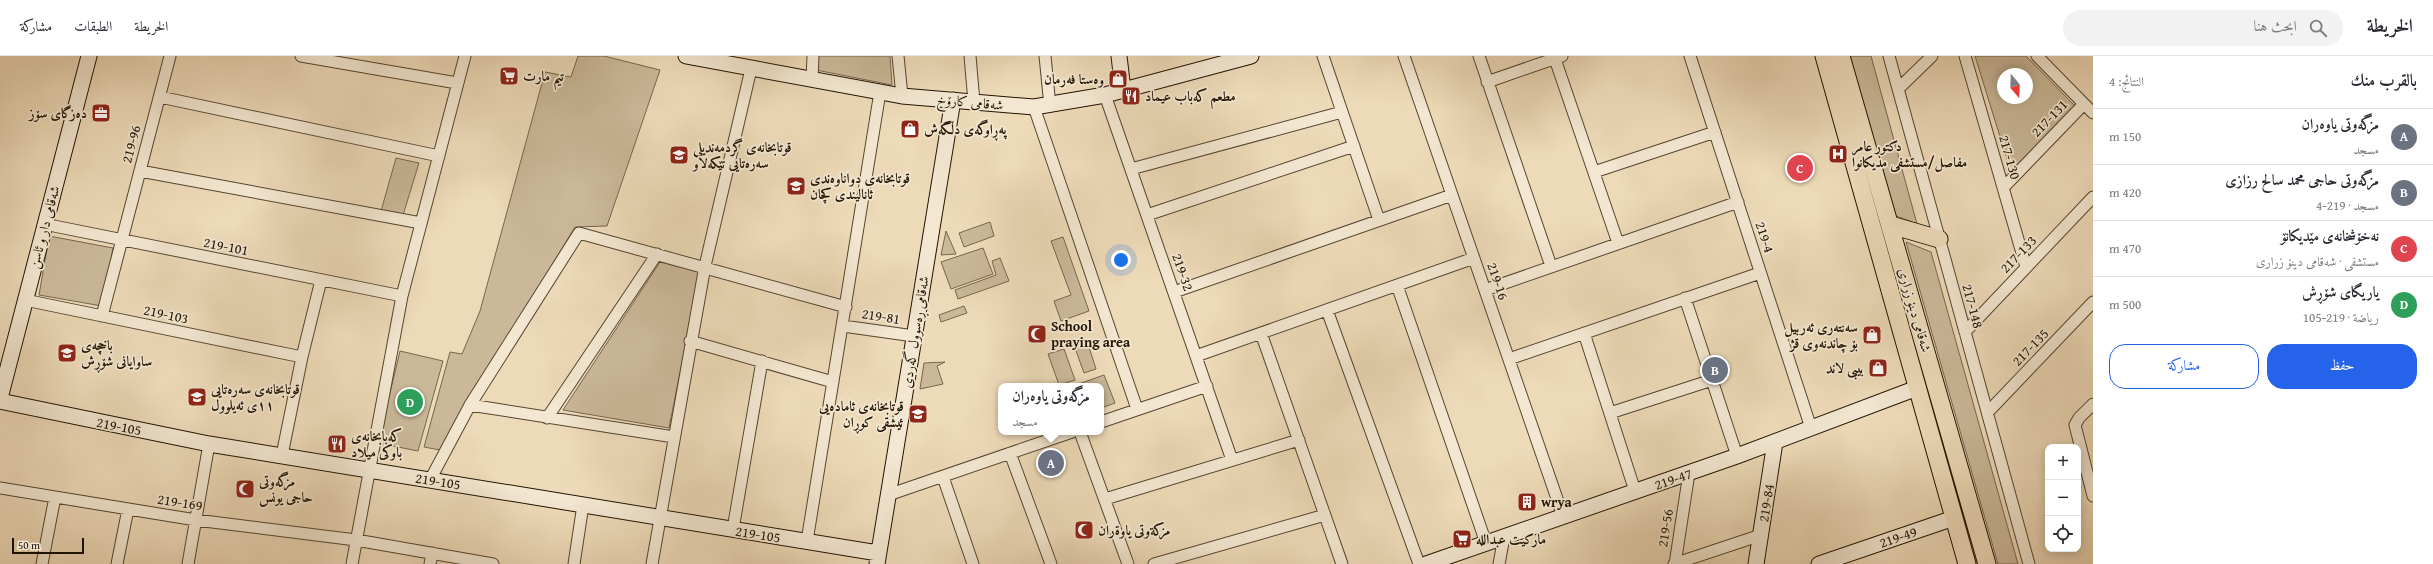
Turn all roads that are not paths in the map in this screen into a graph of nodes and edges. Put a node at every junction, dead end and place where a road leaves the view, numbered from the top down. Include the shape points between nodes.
1 (89, 56) edge
2 (170, 56) edge
3 (301, 56) edge
4 (465, 56) edge
5 (686, 56) edge
6 (813, 56) edge
7 (898, 56) edge
8 (970, 56) edge
9 (1045, 56) edge
10 (1119, 56) edge
11 (1251, 56) edge
12 (1323, 56) edge
13 (1404, 56) edge
14 (1479, 56) edge
15 (1690, 56) edge
16 (1824, 56) edge
17 (1841, 56) edge
18 (1889, 56) edge
19 (1932, 56) edge
20 (1965, 56) edge
21 (2037, 56) edge
22 (1558, 57) edge
23 (743, 64) edge
24 (812, 80) junction
25 (1487, 82) junction
26 (457, 83) junction
27 (1898, 89) junction
28 (1123, 90) junction
29 (880, 92) junction
30 (1105, 95) junction
31 (160, 96) junction
32 (902, 96) junction
33 (953, 100) junction
34 (974, 102) junction
35 (2084, 104) junction
36 (1050, 106) junction
37 (1034, 107) junction
38 (1342, 112) junction
39 (2093, 113) edge
40 (1715, 132) junction
41 (1354, 146) junction
42 (439, 156) junction
43 (1131, 169) junction
44 (140, 171) junction
45 (1594, 172) junction
46 (2003, 188) junction
47 (1452, 195) junction
48 (2093, 197) edge
49 (1738, 202) junction
50 (1147, 215) junction
51 (1379, 220) junction
52 (421, 222) junction
53 (44, 224) junction
54 (1891, 225) junction
55 (1939, 239) junction
56 (121, 240) junction
57 (1618, 243) junction
58 (657, 254) junction
59 (1474, 258) junction
60 (705, 266) junction
61 (1551, 266) junction
62 (2026, 267) junction
63 (1760, 272) junction
64 (321, 280) junction
65 (1397, 284) junction
66 (1485, 290) junction
67 (1174, 292) junction
68 (402, 296) junction
69 (1685, 298) junction
70 (25, 300) junction
71 (2093, 302) edge
72 (846, 307) junction
73 (1327, 310) junction
74 (102, 316) junction
75 (843, 326) junction
76 (1965, 332) junction
77 (1261, 333) junction
78 (1584, 333) junction
79 (914, 336) junction
80 (690, 341) junction
81 (1196, 356) junction
82 (302, 357) junction
83 (1509, 359) junction
84 (762, 361) junction
85 (1712, 380) junction
86 (833, 382) junction
87 (1207, 386) junction
88 (1917, 388) junction
89 (0, 398) edge
90 (0, 401) edge
91 (2093, 404) edge
92 (470, 405) junction
93 (1138, 409) junction
94 (1988, 412) junction
95 (1610, 413) junction
96 (547, 418) junction
97 (1104, 421) edge
98 (1811, 428) junction
99 (1063, 435) edge
100 (1081, 435) edge
101 (674, 437) junction
102 (1299, 440) junction
103 (1775, 442) junction
104 (209, 444) junction
105 (1010, 453) junction
106 (282, 456) junction
107 (1736, 456) junction
108 (1232, 460) junction
109 (370, 470) junction
110 (1689, 473) junction
111 (943, 477) junction
112 (430, 480) junction
113 (0, 488) edge
114 (1635, 491) junction
115 (888, 495) junction
116 (2093, 496) edge
117 (55, 497) junction
118 (1105, 499) junction
119 (583, 505) junction
120 (128, 509) junction
121 (1325, 515) junction
122 (1563, 516) junction
123 (661, 518) junction
124 (1954, 518) junction
125 (196, 520) junction
126 (733, 529) junction
127 (1761, 535) junction
128 (1504, 537) junction
129 (356, 540) junction
130 (807, 542) junction
131 (1486, 543) junction
132 (431, 558) edge
133 (877, 559) edge
134 (42, 564) edge
135 (117, 564) edge
136 (188, 564) edge
137 (352, 564) edge
138 (493, 564) edge
139 (574, 564) edge
140 (652, 564) edge
141 (974, 564) edge
142 (1051, 564) edge
143 (1128, 564) edge
144 (1154, 564) edge
145 (1342, 564) edge
146 (1419, 564) edge
147 (1426, 564) edge
148 (1499, 564) edge
149 (1675, 564) edge
150 (1756, 564) edge
151 (1819, 564) edge
152 (1967, 564) edge
153 (1986, 564) edge
154 (2029, 564) edge

1 - 53 street, شەقامی دار و ئاسن
2 - 31 street, 219-96
3 - 26 street
4 - 26 street
5 - 23 street, شەقامی کارۆخ
6 - 24 street
7 - 32 street
8 - 34 street
9 - 36 street
10 - 28 street
11 - 28 street, شەقامی کارۆخ
12 - 38 street
13 - 47 street, 219-16
14 - 25 street
15 - 40 street, 219-4
16 - 88 main road, شەقامی دینۆ زراری
17 - 54 main road, شەقامی دینۆ زراری
18 - 27 street, 217-148
19 - 27 street
20 - 46 street, 217-130
21 - 35 street
22 - 25 street
22 - 45 street
23 - 24 street, شەقامی کارۆخ
23 - 60 street
24 - 29 street, شەقامی کارۆخ
25 - 61 street
26 - 42 street
27 - 55 street, 217-148
28 - 30 street, شەقامی کارۆخ
29 - 32 street, شەقامی کارۆخ
29 - 72 street
30 - 36 street, شەقامی کارۆخ
30 - 43 street, 219-32
31 - 42 street
31 - 44 street, 219-96
32 - 33 street, شەقامی کارۆخ
33 - 34 street, شەقامی کارۆخ
33 - 79 street, شەقامی ڕەسوول گەردی
34 - 37 street, شەقامی کارۆخ
35 - 39 street
35 - 46 street, 217-131
36 - 37 street, شەقامی کارۆخ
37 - 93 street
38 - 41 street
38 - 43 street
40 - 45 street
40 - 49 street, 219-4
41 - 50 street
41 - 51 street
42 - 52 street
43 - 50 street, 219-32
44 - 52 street
44 - 56 street, 219-96
45 - 57 street
46 - 62 street, 217-130
47 - 51 street
47 - 59 street, 219-16
48 - 62 street, 217-133
49 - 57 street
49 - 63 street, 219-4
50 - 67 street, 219-32
51 - 67 street
52 - 68 street
53 - 56 street, 219-101
53 - 70 street, شەقامی دار و ئاسن
54 - 55 main road
54 - 153 main road, شەقامی دینۆ زراری
55 - 76 street, 217-148
56 - 64 street, 219-101
56 - 74 street, 219-96
57 - 61 street
58 - 60 street
58 - 92 street via 579,233
58 - 96 street
59 - 65 street
59 - 66 street, 219-16
60 - 72 street
60 - 80 street
61 - 66 street
62 - 76 street, 217-133
63 - 69 street
63 - 98 street, 219-4
64 - 68 street, 219-101
64 - 82 street
65 - 73 street
65 - 131 street
66 - 83 street, 219-16
67 - 81 street, 219-32
68 - 109 street
69 - 78 street
69 - 85 street
70 - 74 street, 219-103
70 - 89 street, شەقامی دار و ئاسن
71 - 94 street, 217-135
72 - 75 street
73 - 77 street
73 - 146 street
74 - 82 street, 219-103
75 - 79 street, 219-81
75 - 86 street
76 - 94 street, 217-148
77 - 81 street
77 - 102 street
78 - 83 street
78 - 95 street
79 - 115 street, شەقامی ڕەسوول گەردی
80 - 84 street
80 - 101 street
81 - 87 street, 219-32
82 - 106 street
83 - 122 street, 219-16
84 - 86 street
84 - 126 street
85 - 95 street
85 - 107 street
86 - 130 street
87 - 93 street
87 - 108 street, 219-32
88 - 98 street, 219-47
88 - 124 main road, شەقامی دینۆ زراری
90 - 104 street, 219-105
91 - 116 street via 2075,425
92 - 96 street
92 - 112 street
93 - 97 street
94 - 154 street, 217-148
95 - 114 street
96 - 101 street
98 - 103 street, 219-47
99 - 105 street
100 - 118 street
101 - 123 street
102 - 108 street
102 - 121 street
103 - 107 street, 219-47
103 - 127 street, 219-84
104 - 106 street, 219-105
104 - 125 street
105 - 111 street
105 - 142 street
106 - 109 street, 219-105
107 - 110 street, 219-47
108 - 118 street
109 - 112 street, 219-105
109 - 129 street
110 - 114 street, 219-47
110 - 149 street, 219-56
111 - 115 street
111 - 141 street
112 - 119 street, 219-105
113 - 117 street, 219-169
114 - 122 street, 219-47
115 - 133 street, شەقامی ڕەسوول گەردی
117 - 120 street, 219-169
117 - 134 street
118 - 143 street
119 - 123 street, 219-105
119 - 139 street
120 - 125 street, 219-169
120 - 135 street
121 - 144 street
121 - 145 street
122 - 128 street, 219-47
123 - 126 street, 219-105
123 - 140 street
124 - 151 street, 219-49
124 - 152 main road, شەقامی دینۆ زراری
125 - 129 street, 219-169
125 - 136 street
126 - 130 street, 219-105
127 - 149 street
127 - 150 street, 219-84
128 - 131 street, 219-47
128 - 148 street
129 - 132 street, 219-169
129 - 137 street
130 - 133 street, 219-105
131 - 147 street, 219-47
132 - 138 street, 219-169

